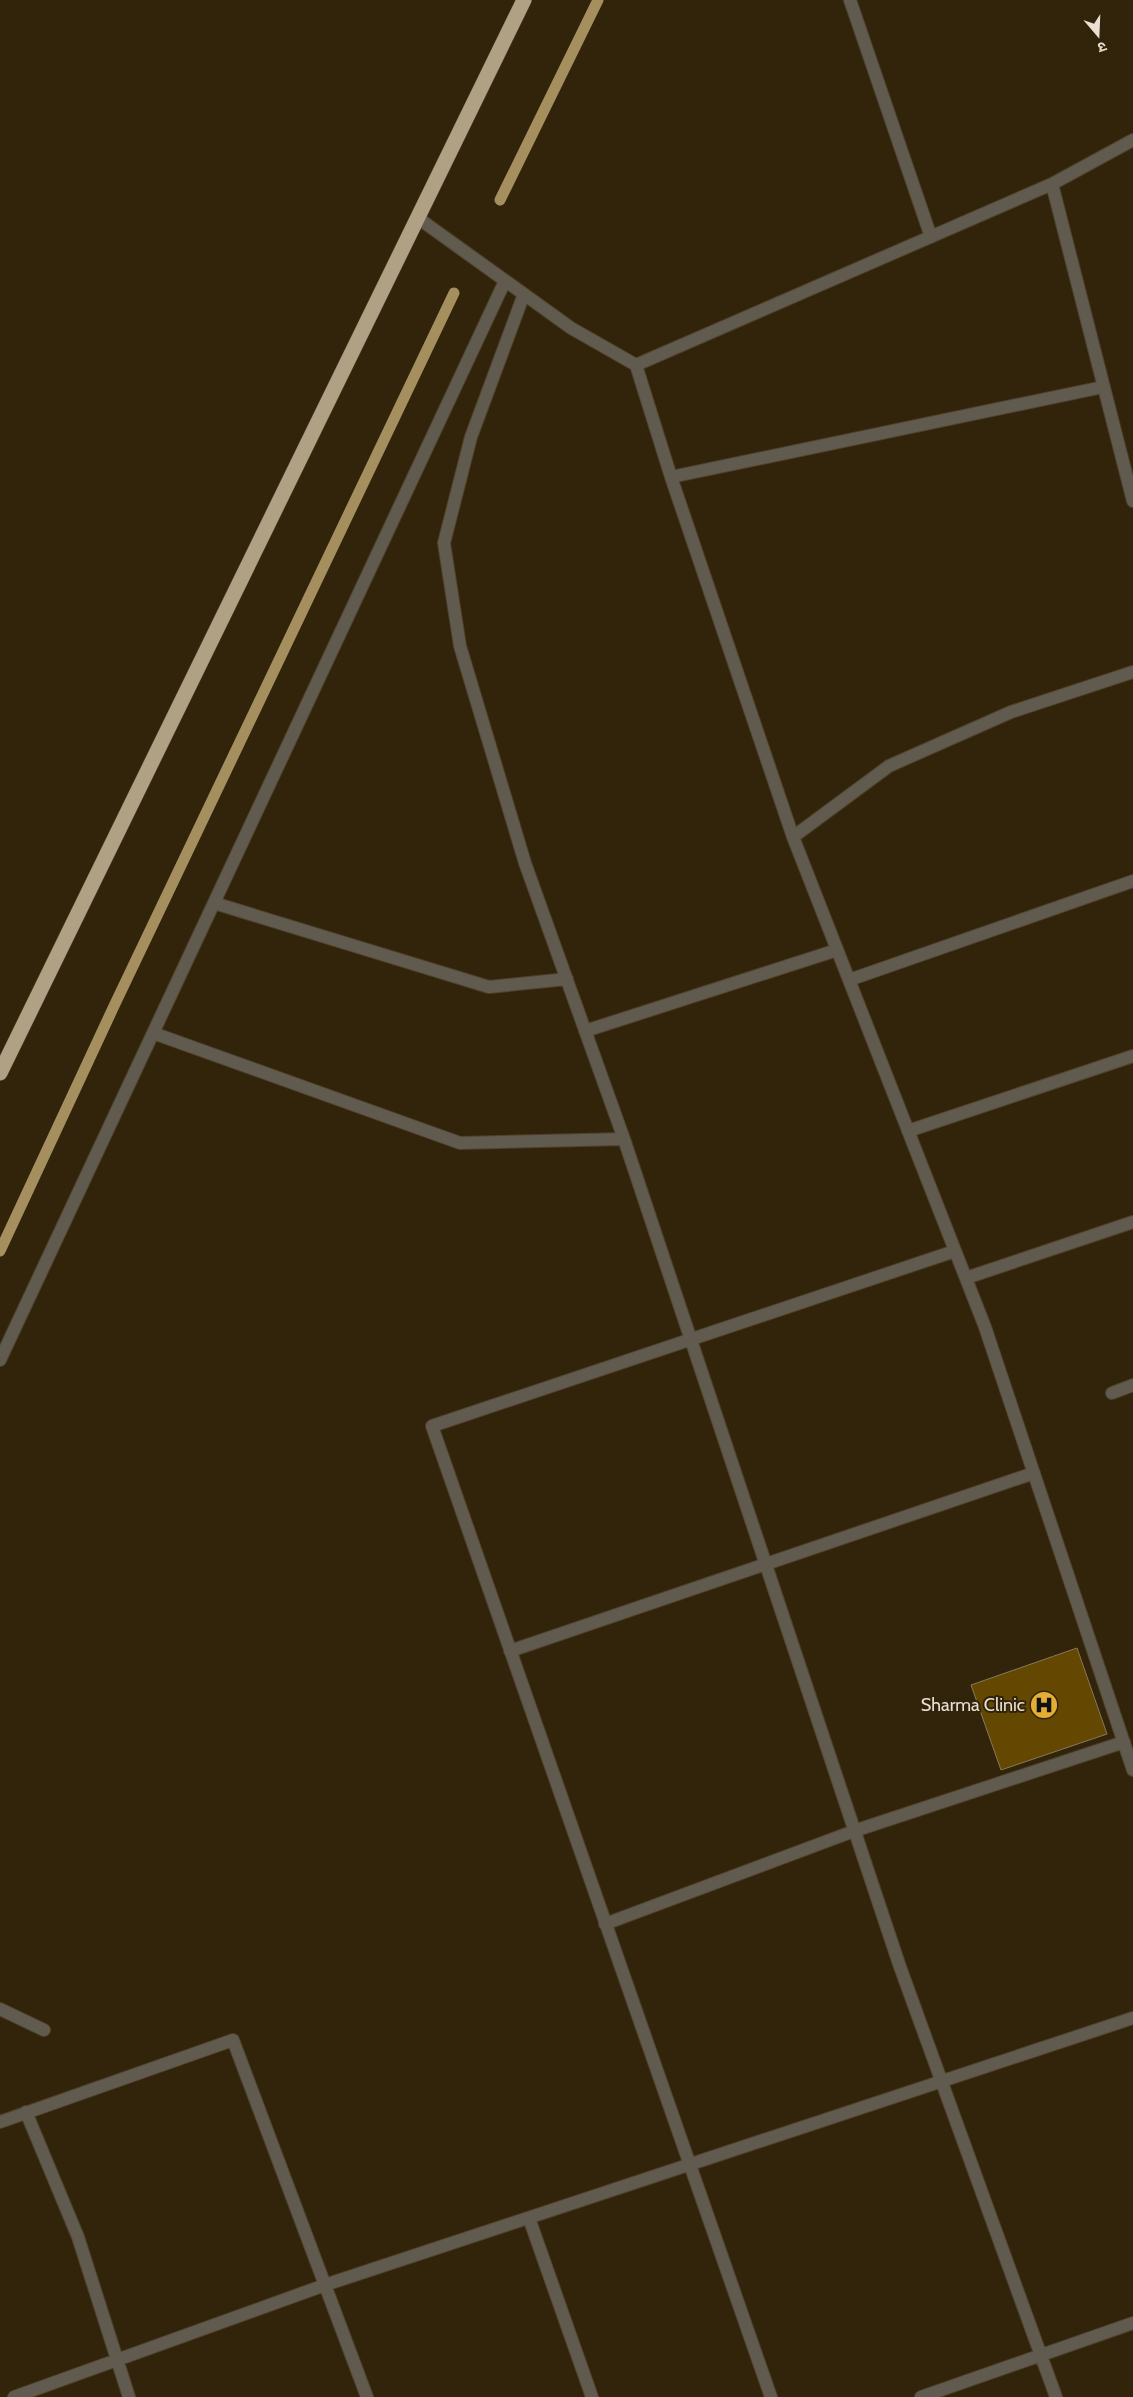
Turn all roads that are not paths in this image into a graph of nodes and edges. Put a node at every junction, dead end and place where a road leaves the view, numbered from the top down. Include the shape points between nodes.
1 (524, 0) edge
2 (850, 0) edge
3 (1132, 144) edge
4 (1052, 184) junction
5 (418, 218) junction
6 (931, 237) junction
7 (505, 280) junction
8 (524, 294) junction
9 (636, 365) junction
10 (1103, 387) junction
11 (671, 477) junction
12 (1133, 501) edge
13 (1133, 672) edge
14 (793, 838) junction
15 (1133, 881) edge
16 (214, 903) junction
17 (837, 950) junction
18 (567, 979) junction
19 (849, 980) junction
20 (585, 1031) junction
21 (153, 1033) junction
22 (1133, 1056) edge
23 (0, 1073) edge
24 (908, 1131) junction
25 (624, 1139) junction
26 (1133, 1222) edge
27 (955, 1251) junction
28 (966, 1278) junction
29 (691, 1341) junction
30 (0, 1360) edge
31 (1133, 1385) edge
32 (1112, 1393) dead end
33 (1034, 1473) junction
34 (764, 1564) junction
35 (510, 1651) junction
36 (1124, 1742) junction
37 (1133, 1770) edge
38 (854, 1831) junction
39 (605, 1924) junction
40 (0, 2009) edge
41 (1133, 2018) edge
42 (44, 2030) dead end
43 (942, 2082) junction
44 (26, 2112) junction
45 (0, 2122) edge
46 (691, 2165) junction
47 (529, 2218) junction
48 (325, 2285) junction
49 (1133, 2323) edge
50 (1042, 2355) junction
51 (117, 2360) junction
52 (14, 2397) edge
53 (129, 2397) edge
54 (367, 2397) edge
55 (592, 2397) edge
56 (771, 2397) edge
57 (921, 2397) edge
58 (1056, 2397) edge

1 - 5 highway
2 - 6 street
3 - 4 street
4 - 6 street
4 - 10 street
5 - 7 street
5 - 23 highway
6 - 9 street
7 - 8 street
7 - 16 street
8 - 9 street via 571,328
8 - 18 street via 471,437 444,542 460,646 525,863
9 - 11 street
10 - 11 street
10 - 12 street
11 - 14 street
13 - 14 street via 1011,712 889,766
14 - 17 street
15 - 19 street
16 - 18 street via 490,987
16 - 21 street
17 - 19 street
17 - 20 street
18 - 20 street
19 - 24 street
20 - 25 street
21 - 25 street via 460,1143
21 - 30 street
22 - 24 street
24 - 27 street
25 - 29 street
26 - 28 street
27 - 28 street
27 - 29 street
28 - 33 street
29 - 34 street
29 - 35 street via 432,1426
31 - 32 street
33 - 34 street
33 - 36 street
34 - 35 street
34 - 38 street
35 - 39 street
36 - 37 street
36 - 38 street
38 - 39 street
38 - 43 street
39 - 46 street
40 - 42 street
41 - 43 street
43 - 46 street
43 - 50 street
44 - 45 street
44 - 48 street via 232,2040
44 - 51 street via 78,2237
46 - 47 street
46 - 56 street
47 - 48 street
47 - 55 street
48 - 51 street
48 - 54 street
49 - 50 street
50 - 57 street
50 - 58 street
51 - 52 street
51 - 53 street

